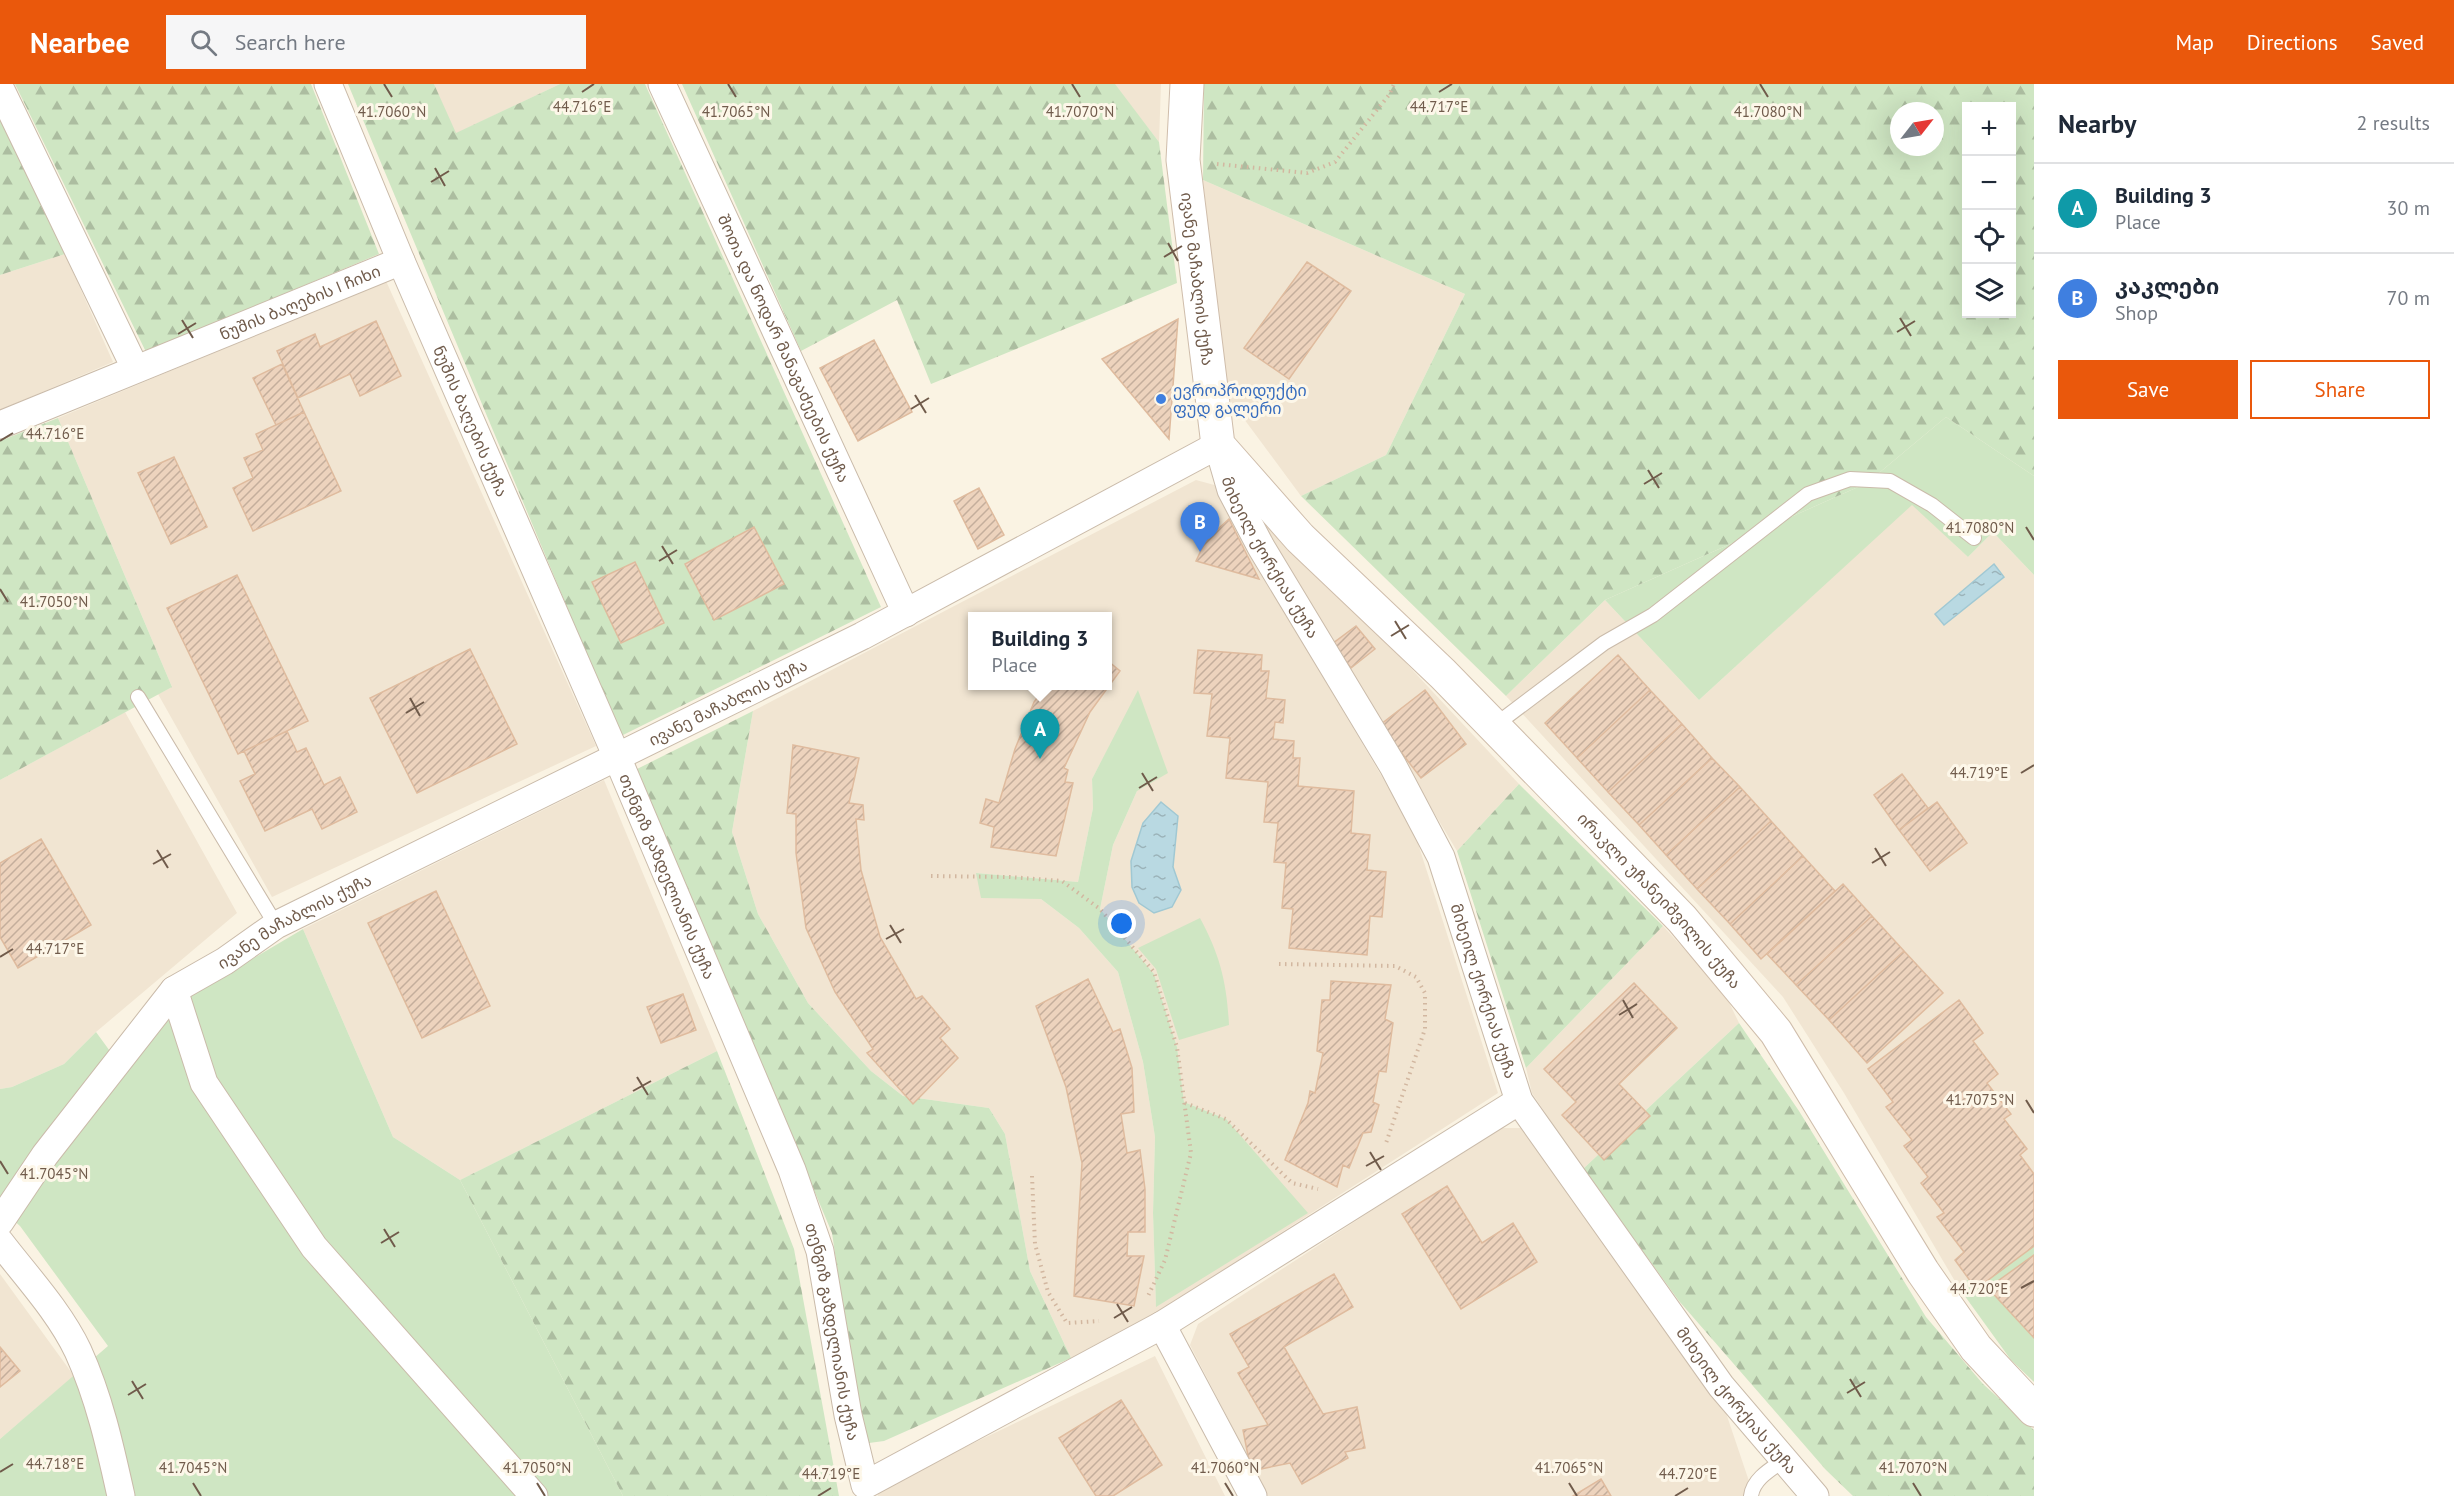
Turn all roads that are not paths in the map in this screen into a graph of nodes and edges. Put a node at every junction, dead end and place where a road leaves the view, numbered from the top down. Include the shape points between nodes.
1 (328, 84) edge
2 (662, 84) edge
3 (1187, 84) edge
4 (0, 88) edge
5 (401, 261) junction
6 (135, 368) junction
7 (0, 424) edge
8 (1218, 445) junction
9 (1974, 538) dead end
10 (906, 613) junction
11 (138, 697) dead end
12 (1494, 726) junction
13 (617, 757) junction
14 (276, 925) junction
15 (174, 990) junction
16 (1519, 1101) junction
17 (0, 1222) edge
18 (0, 1242) edge
19 (1162, 1325) junction
20 (2034, 1410) edge
21 (1784, 1460) junction
22 (866, 1490) edge
23 (121, 1496) edge
24 (534, 1496) edge
25 (1253, 1496) edge
26 (1751, 1496) edge
27 (1815, 1496) edge

1 - 5 street, ნუშის ბაღების ქუჩა
2 - 10 street, შოთა და ნოდარ მანაგაძეების ქუჩა
3 - 8 street, ივანე მაჩაბლის ქუჩა via 1183,160
4 - 6 street
5 - 6 street, ნუშის ბაღების I ჩიხი
5 - 13 street, ნუშის ბაღების ქუჩა
6 - 7 street, ნუშის ბაღების I ჩიხი
8 - 10 street, ივანე მაჩაბლის ქუჩა
8 - 12 street, ირაკლი უჩანეიშვილის ქუჩა via 1300,538
8 - 16 street, მიხეილ ქორქიას ქუჩა via 1231,490 1261,547 1393,766 1441,857
9 - 12 lane via 1890,481 1850,478 1808,495 1653,615 1604,643
10 - 13 street, ივანე მაჩაბლის ქუჩა
11 - 14 lane
12 - 20 street, ირაკლი უჩანეიშვილის ქუჩა via 1682,919 1776,1032 1923,1272 1976,1348
13 - 14 street, ივანე მაჩაბლის ქუჩა
13 - 22 street, თენგიზ გაზდელიანის ქუჩა via 792,1170 820,1251 848,1415
14 - 15 street, ივანე მაჩაბლის ქუჩა
15 - 17 street, ივანე მაჩაბლის ქუჩა via 45,1155
15 - 24 street via 204,1083 314,1247
16 - 19 street, თენგიზ გაზდელიანის ქუჩა
16 - 21 street, მიხეილ ქორქიას ქუჩა via 1721,1386
18 - 23 street via 77,1349 103,1415
19 - 22 street, თენგიზ გაზდელიანის ქუჩა
19 - 25 street
21 - 26 lane via 1765,1473
21 - 27 street, მიხეილ ქორქიას ქუჩა

